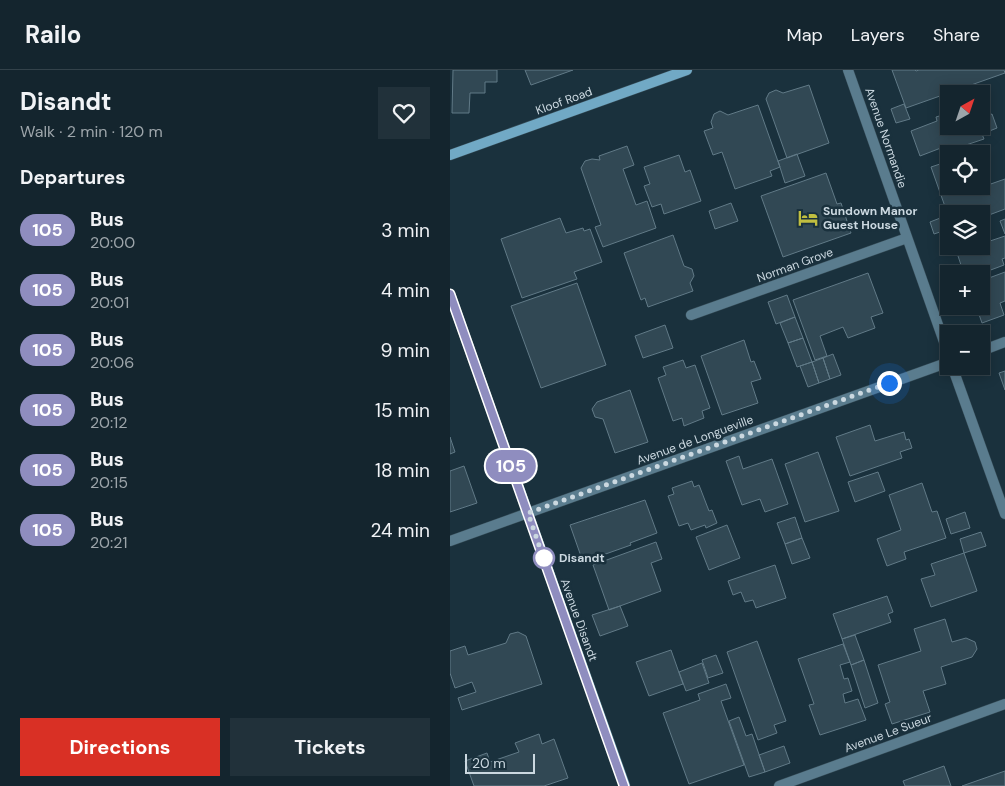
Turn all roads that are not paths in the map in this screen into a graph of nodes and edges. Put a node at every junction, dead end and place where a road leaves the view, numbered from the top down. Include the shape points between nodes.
1 (687, 70) edge
2 (848, 70) edge
3 (450, 155) edge
4 (907, 238) junction
5 (450, 294) edge
6 (692, 315) dead end
7 (940, 331) edge
8 (1005, 342) edge
9 (990, 347) edge
10 (940, 365) edge
11 (955, 375) edge
12 (528, 513) junction
13 (1005, 514) edge
14 (450, 541) edge
15 (1005, 704) edge
16 (624, 786) edge
17 (779, 786) edge

1 - 3 street, Kloof Road
2 - 4 street, Avenue Normandie
4 - 6 street, Norman Grove
4 - 7 street, Avenue Normandie
5 - 12 street, Avenue Disandt
8 - 9 street
10 - 12 street, Avenue de Longueville
11 - 13 street
12 - 14 street, Avenue de Longueville
12 - 16 street, Avenue Disandt
15 - 17 street, Avenue Le Sueur

